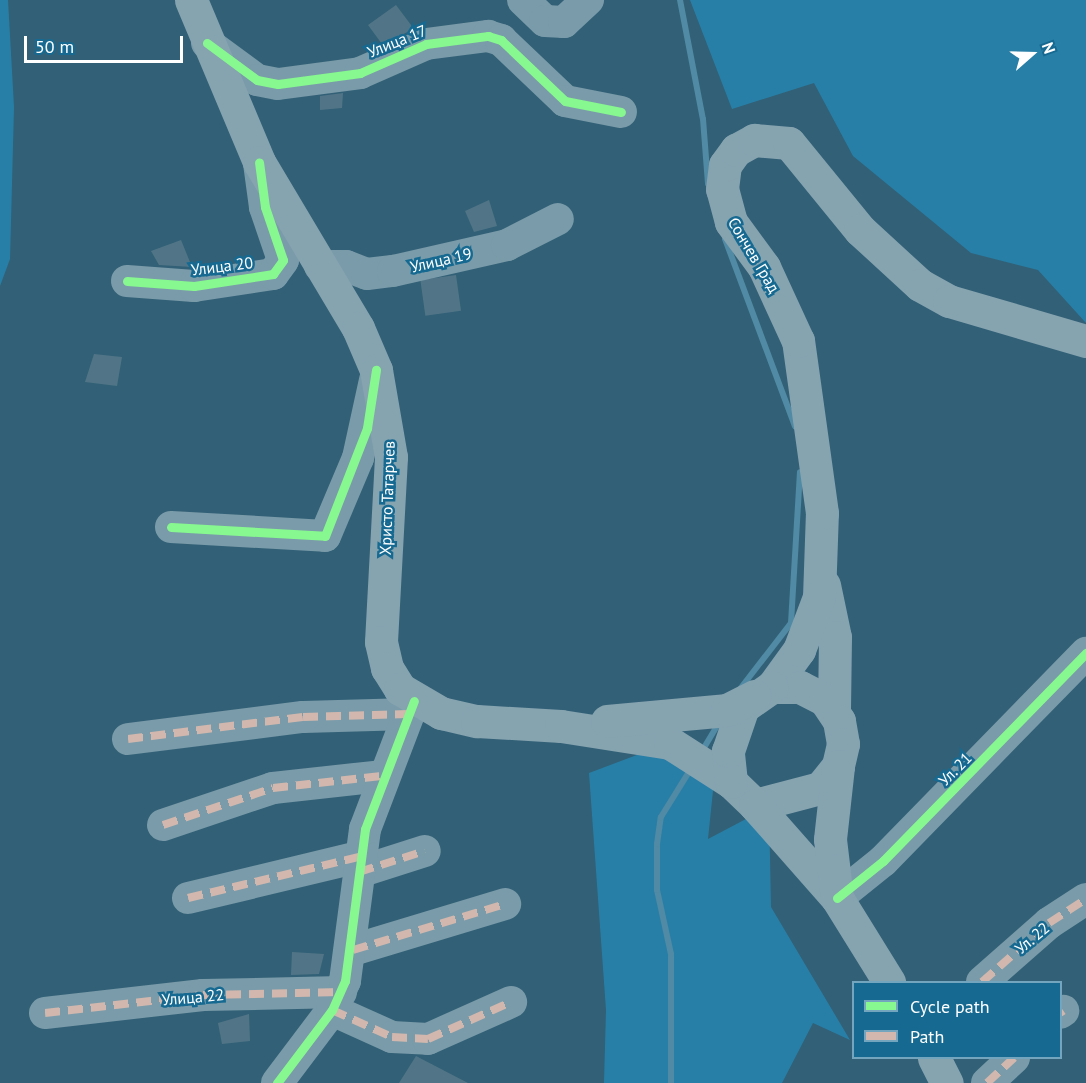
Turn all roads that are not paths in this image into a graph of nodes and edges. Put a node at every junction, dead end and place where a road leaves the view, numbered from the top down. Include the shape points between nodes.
1 (191, 0) edge
2 (523, 0) edge
3 (588, 0) edge
4 (207, 44) junction
5 (621, 112) dead end
6 (259, 162) junction
7 (558, 219) dead end
8 (320, 266) junction
9 (127, 281) dead end
10 (1086, 340) edge
11 (376, 370) junction
12 (171, 527) dead end
13 (820, 570) junction
14 (1086, 653) edge
15 (764, 691) junction
16 (412, 708) junction
17 (834, 711) junction
18 (561, 726) junction
19 (128, 739) dead end
20 (838, 766) junction
21 (381, 776) junction
22 (731, 782) junction
23 (755, 805) junction
24 (163, 825) dead end
25 (424, 851) dead end
26 (359, 865) junction
27 (188, 898) dead end
28 (837, 898) junction
29 (1086, 899) edge
30 (505, 904) dead end
31 (353, 950) junction
32 (888, 981) edge
33 (983, 981) edge
34 (336, 1001) junction
35 (511, 1002) dead end
36 (45, 1014) dead end
37 (935, 1059) edge
38 (1013, 1059) edge
39 (279, 1082) edge
40 (947, 1083) edge
41 (987, 1083) edge

1 - 4 main road, Христо Татарчев
2 - 3 street via 545,21 564,22
4 - 5 street, Улица 17 via 257,80 278,84 360,73 426,44 488,36 501,40 565,101
4 - 6 main road, Христо Татарчев
6 - 8 main road, Христо Татарчев
6 - 9 street, Улица 20 via 266,207 283,260 273,274 194,286
7 - 8 street, Улица 19 via 507,245 393,271 367,274 346,266
8 - 11 main road, Христо Татарчев via 358,328
10 - 13 main road, Сончев Град via 939,296 894,266 789,143 754,140 736,150 725,165 722,189 731,222 764,267 798,341 822,513
11 - 12 street via 364,438 325,536
11 - 16 main road, Христо Татарчев via 392,457 381,642 387,668
13 - 15 main road via 812,622
13 - 17 main road via 835,637
14 - 28 street, Ул. 21 via 891,854
15 - 17 main road via 800,687
15 - 18 main road via 709,713
15 - 22 main road via 735,720 728,751
16 - 18 main road via 477,721
16 - 19 street
16 - 21 street
17 - 20 main road via 843,744
18 - 22 main road via 670,743
20 - 23 main road via 807,794
20 - 28 main road via 830,839
21 - 24 street via 273,788
21 - 26 street
22 - 23 main road
23 - 28 main road
25 - 26 street
26 - 27 street
26 - 31 street
28 - 32 main road
29 - 33 street, Ул. 22 via 1049,923
30 - 31 street
31 - 34 street
34 - 35 street, Улица 22 via 392,1037 428,1040
34 - 36 street, Улица 22 via 203,995
34 - 39 street
37 - 40 main road
38 - 41 street

